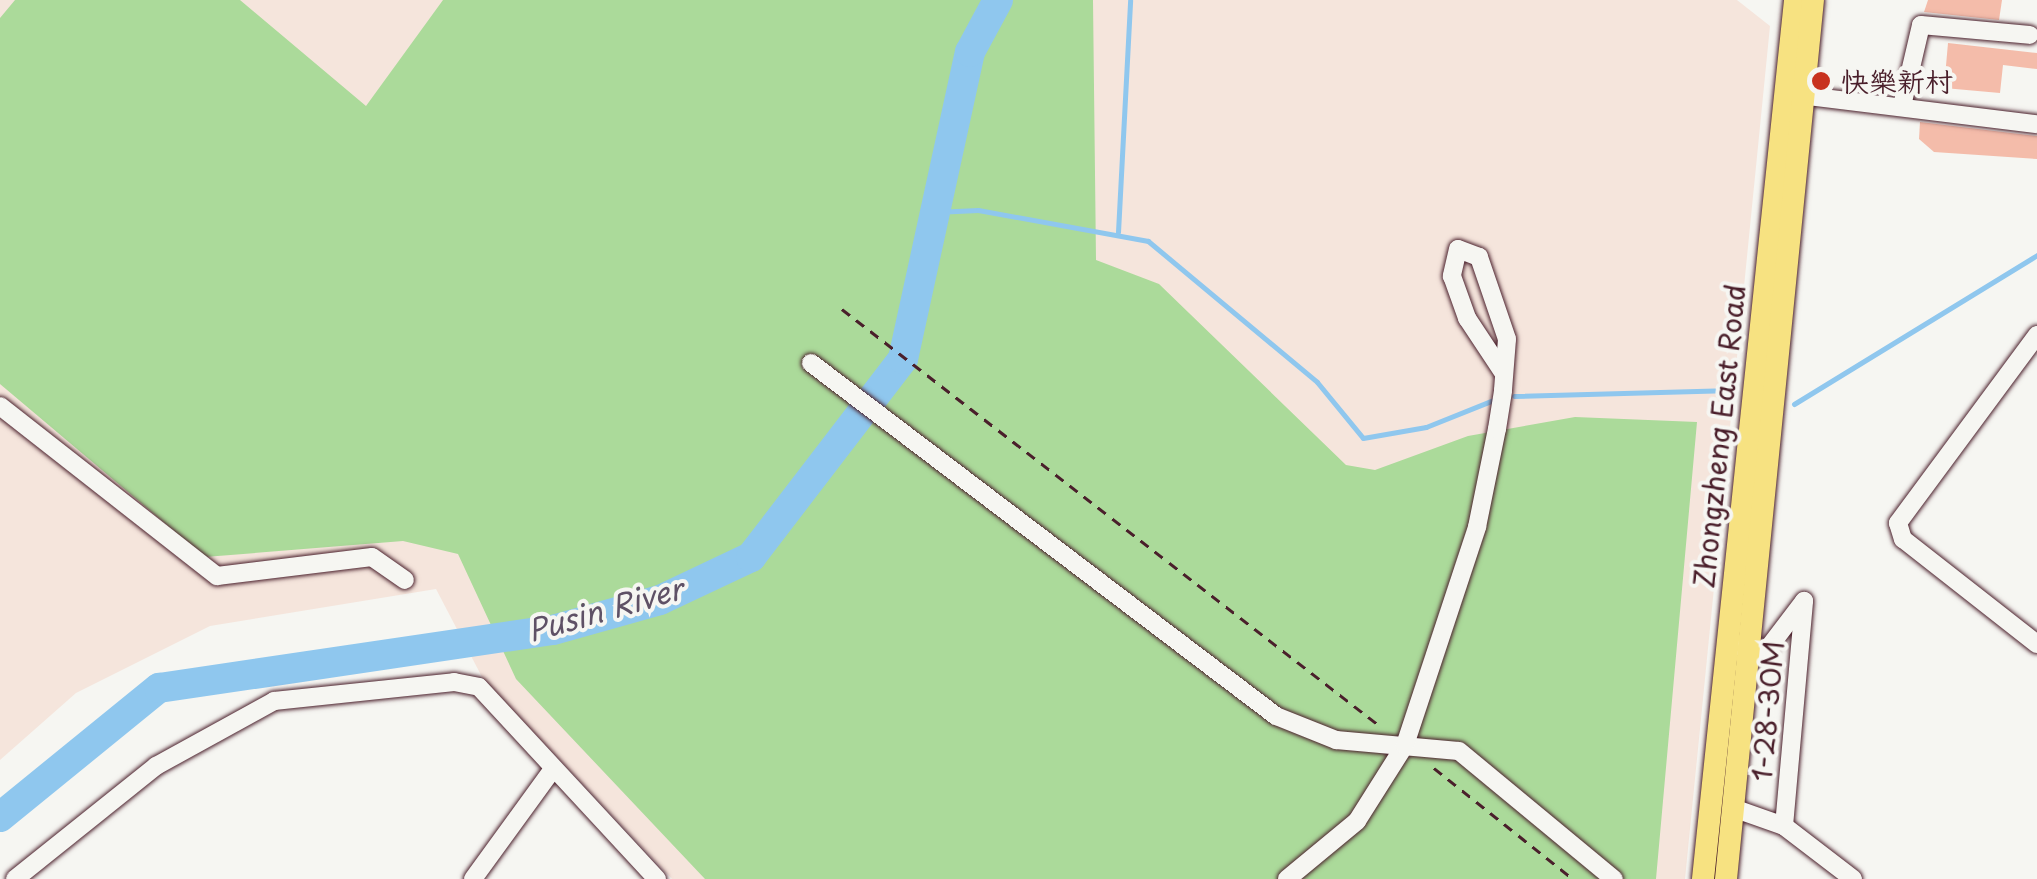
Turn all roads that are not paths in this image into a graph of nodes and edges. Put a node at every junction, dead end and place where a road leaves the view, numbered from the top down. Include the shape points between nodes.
1 (1795, 0) edge
2 (1812, 0) edge
3 (2030, 34) dead end
4 (1794, 94) junction
5 (1902, 106) junction
6 (2037, 124) edge
7 (2037, 334) edge
8 (816, 365) dead end
9 (1504, 374) junction
10 (0, 406) edge
11 (405, 580) dead end
12 (2037, 644) edge
13 (1737, 647) junction
14 (1406, 745) junction
15 (553, 769) junction
16 (1744, 810) junction
17 (1784, 826) junction
18 (15, 879) edge
19 (473, 879) edge
20 (657, 879) edge
21 (1287, 879) edge
22 (1614, 879) edge
23 (1702, 879) edge
24 (1726, 879) edge
25 (1853, 879) edge

1 - 4 main road, Zhongzheng East Road
2 - 4 main road, Zhongzheng East Road
3 - 5 street via 1920,25
4 - 5 street
4 - 13 main road, Zhongzheng East Road
5 - 6 street
7 - 12 street via 1898,524 1903,539
8 - 14 street via 1276,716 1336,740
9 - 9 street via 1502,313 1479,257 1458,248 1452,276 1467,318
9 - 14 street via 1477,527
10 - 11 street via 217,576 372,557
13 - 16 main road, Zhongzheng East Road
13 - 17 street, 1-28-30M via 1766,651 1804,601
13 - 23 main road, Zhongzheng East Road
14 - 21 street via 1357,821
14 - 22 street via 1459,751
15 - 18 street via 479,687 274,701 156,766
15 - 19 street
15 - 20 street
16 - 17 street
16 - 24 main road, Zhongzheng East Road
17 - 25 street

